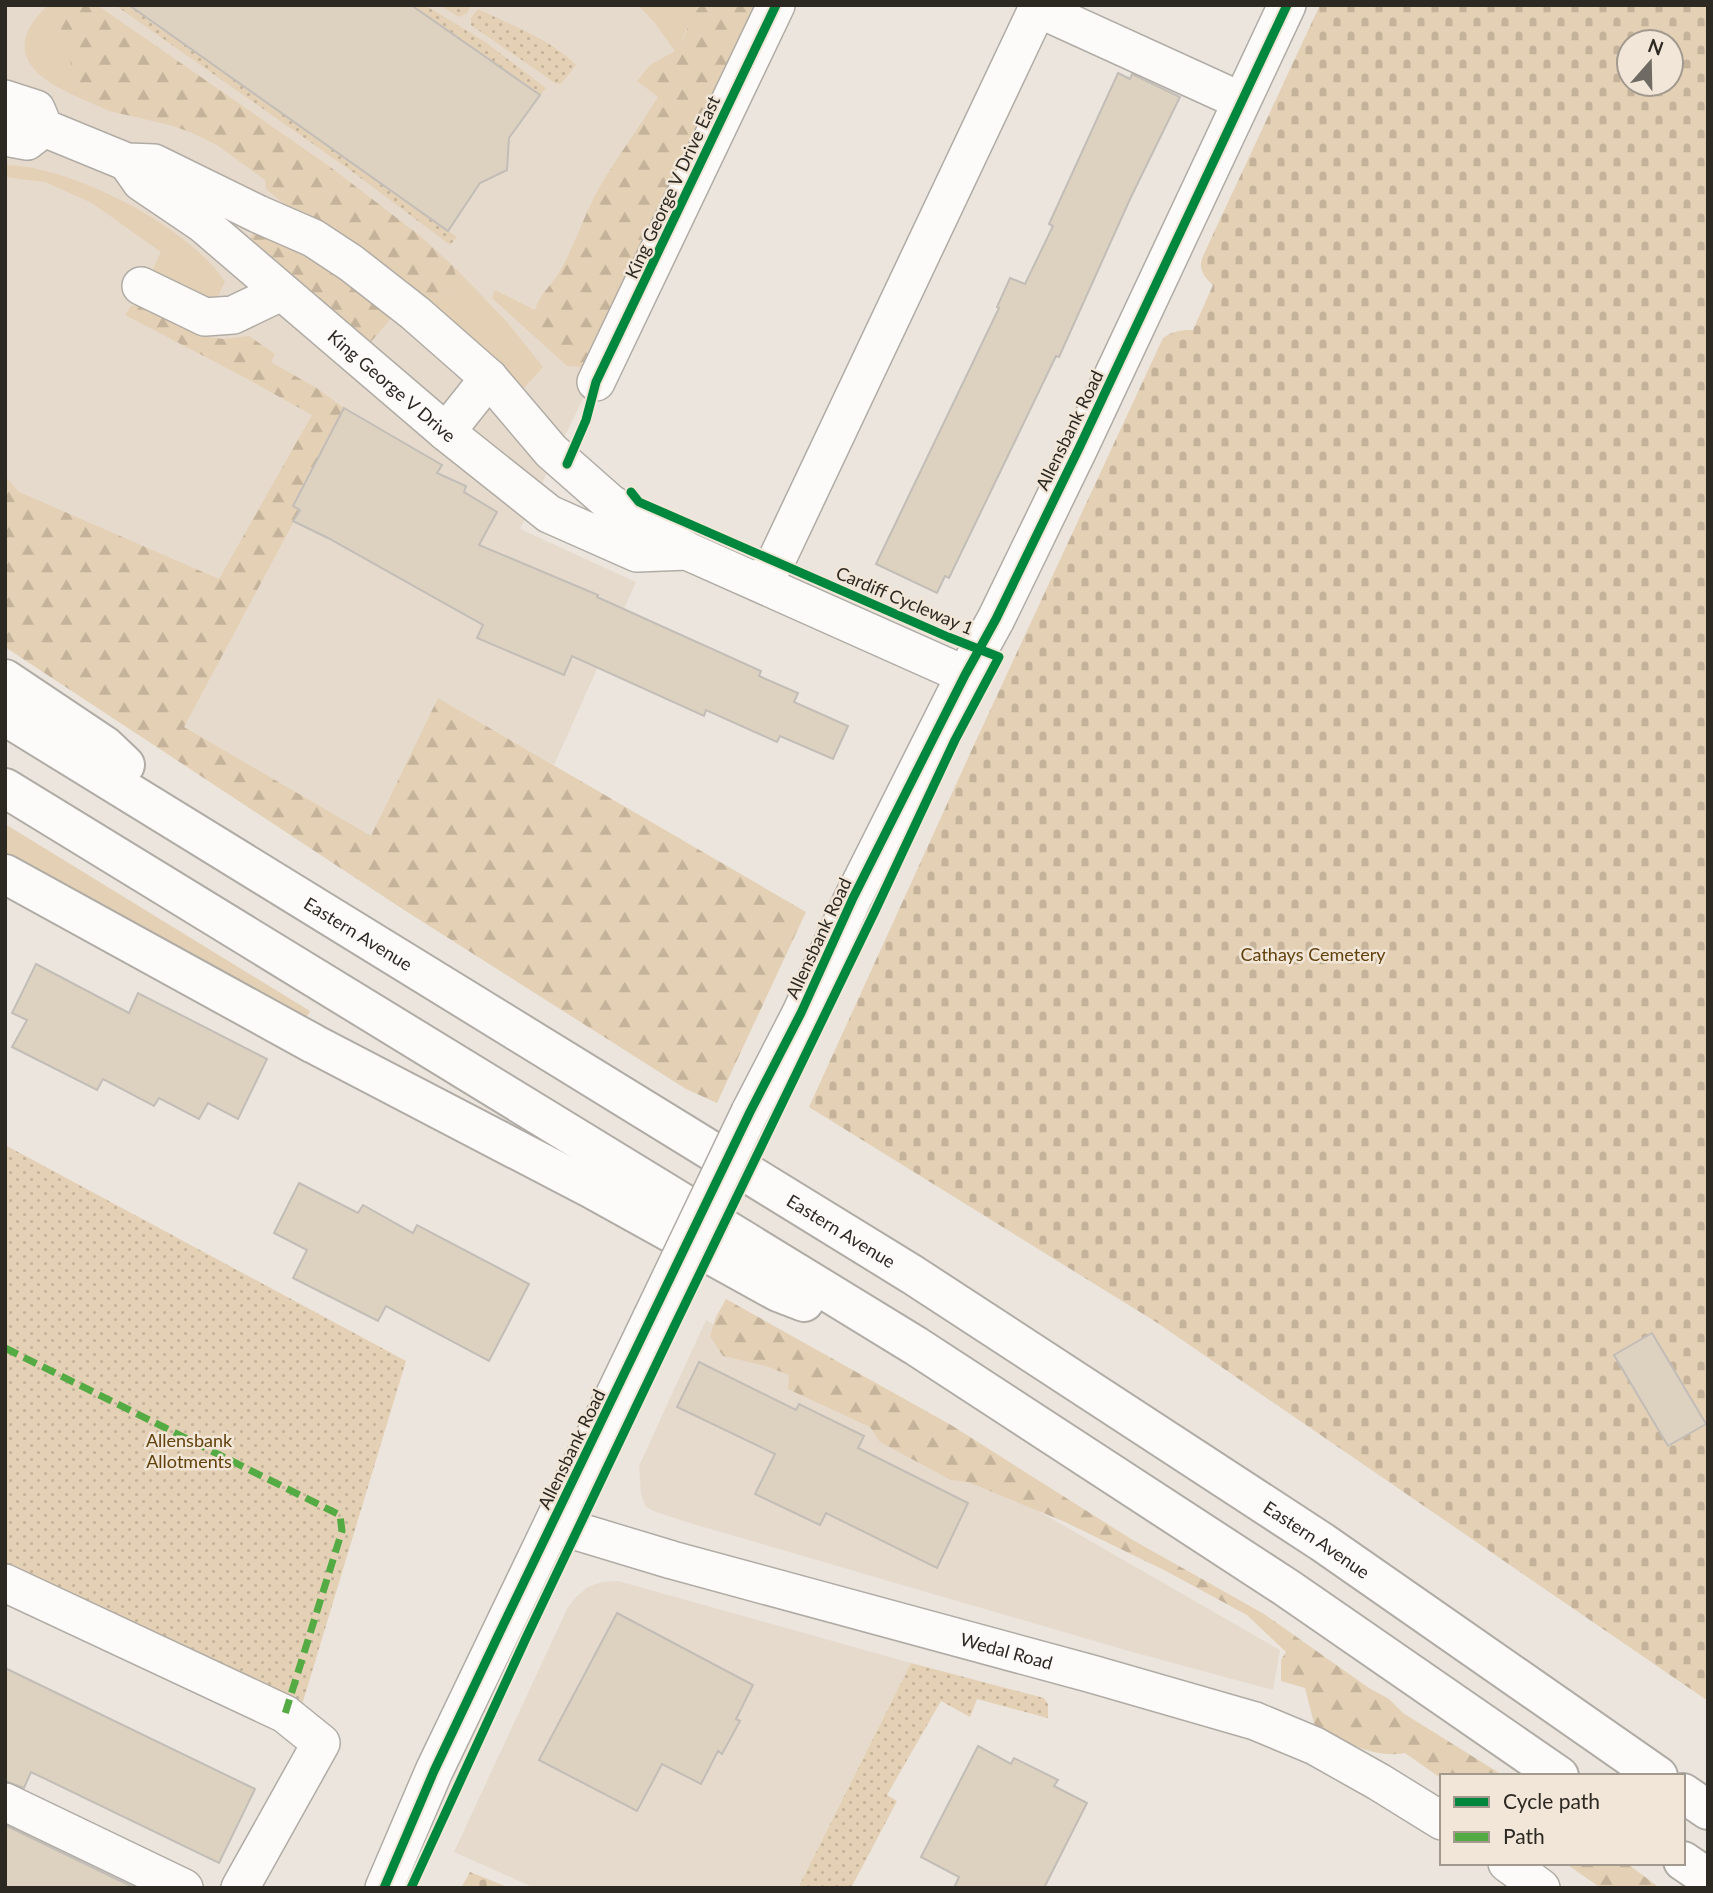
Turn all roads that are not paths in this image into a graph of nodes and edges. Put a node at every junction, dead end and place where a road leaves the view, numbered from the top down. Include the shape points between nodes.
1 (776, 5) edge
2 (1287, 5) edge
3 (1038, 7) edge
4 (5, 99) edge
5 (1241, 101) junction
6 (44, 128) junction
7 (5, 137) edge
8 (127, 162) junction
9 (141, 286) dead end
10 (281, 292) junction
11 (489, 378) junction
12 (596, 382) dead end
13 (446, 432) junction
14 (687, 551) junction
15 (762, 583) junction
16 (965, 675) junction
17 (5, 679) edge
18 (5, 716) edge
19 (5, 788) edge
20 (195, 831) junction
21 (5, 874) edge
22 (916, 1346) junction
23 (552, 1524) junction
24 (5, 1583) edge
25 (1556, 1774) edge
26 (1655, 1774) edge
27 (1685, 1794) edge
28 (5, 1802) edge
29 (1708, 1810) edge
30 (1440, 1820) edge
31 (1685, 1862) edge
32 (1510, 1865) edge
33 (1708, 1878) edge
34 (166, 1884) edge
35 (240, 1888) edge
36 (384, 1888) edge
37 (1541, 1888) edge

1 - 12 street, King George V Drive East
2 - 5 street, Allensbank Road
3 - 5 street
3 - 15 street
4 - 6 street, King George V Drive via 36,109
5 - 16 street, Allensbank Road via 1080,446
6 - 7 street via 27,141
6 - 8 street, King George V Drive
8 - 10 street, King George V Drive via 141,182 204,225
8 - 11 street, King George V Drive via 154,163 313,238 351,262
9 - 10 street via 205,317 233,315
10 - 13 street, King George V Drive
11 - 13 street
11 - 14 street, King George V Drive via 551,451 610,503
13 - 14 street, King George V Drive via 549,514 637,553
14 - 15 street, King George V Drive
15 - 16 street, King George V Drive
16 - 23 street, Allensbank Road, bridge
17 - 20 highway via 105,746
18 - 20 highway, Eastern Avenue
19 - 22 highway
20 - 26 highway, Eastern Avenue via 913,1275 1322,1542
21 - 22 highway via 778,1292
22 - 25 highway via 1287,1588
23 - 30 street, Wedal Road via 1255,1721 1315,1746
23 - 36 street, Allensbank Road via 434,1771
24 - 35 street via 285,1714 321,1743
27 - 29 highway
28 - 34 street
31 - 33 highway
32 - 37 street

